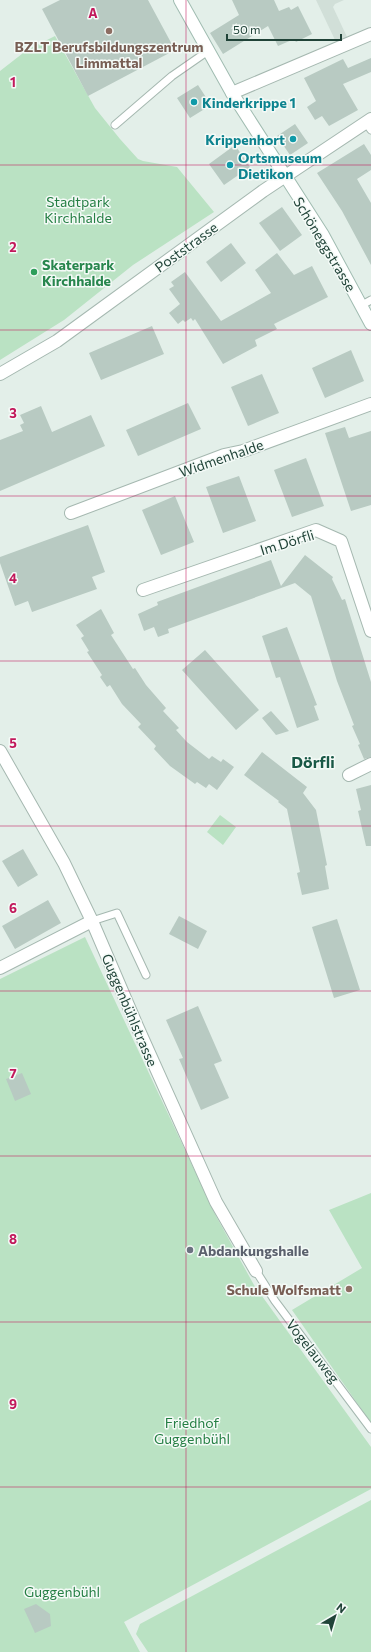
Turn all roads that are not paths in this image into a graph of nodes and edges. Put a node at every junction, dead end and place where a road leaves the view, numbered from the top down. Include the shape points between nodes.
1 (180, 0) edge
2 (371, 34) edge
3 (208, 51) junction
4 (232, 93) junction
5 (369, 124) edge
6 (115, 125) dead end
7 (284, 177) junction
8 (366, 302) edge
9 (371, 324) edge
10 (0, 372) edge
11 (371, 404) edge
12 (71, 513) dead end
13 (143, 590) dead end
14 (371, 631) edge
15 (0, 751) edge
16 (371, 764) edge
17 (349, 775) dead end
18 (92, 921) junction
19 (0, 968) edge
20 (146, 975) dead end
21 (256, 1271) joint
22 (371, 1429) edge

1 - 3 street, Schöneggstrasse
2 - 4 street
3 - 4 street, Schöneggstrasse
3 - 6 lane via 172,76
4 - 7 street, Schöneggstrasse
5 - 7 street, Poststrasse
7 - 8 street, Schöneggstrasse
7 - 10 street, Poststrasse via 57,341
8 - 9 street, Schöneggstrasse
11 - 12 street, Widmenhalde via 243,451 224,455
13 - 14 street, Im Dörfli via 316,530 341,541
15 - 18 street, Guggenbühlstrasse via 64,863
16 - 17 street
18 - 19 street
18 - 20 lane via 117,913
18 - 21 street, Guggenbühlstrasse via 210,1188
21 - 22 lane, Vogelauweg via 275,1301

